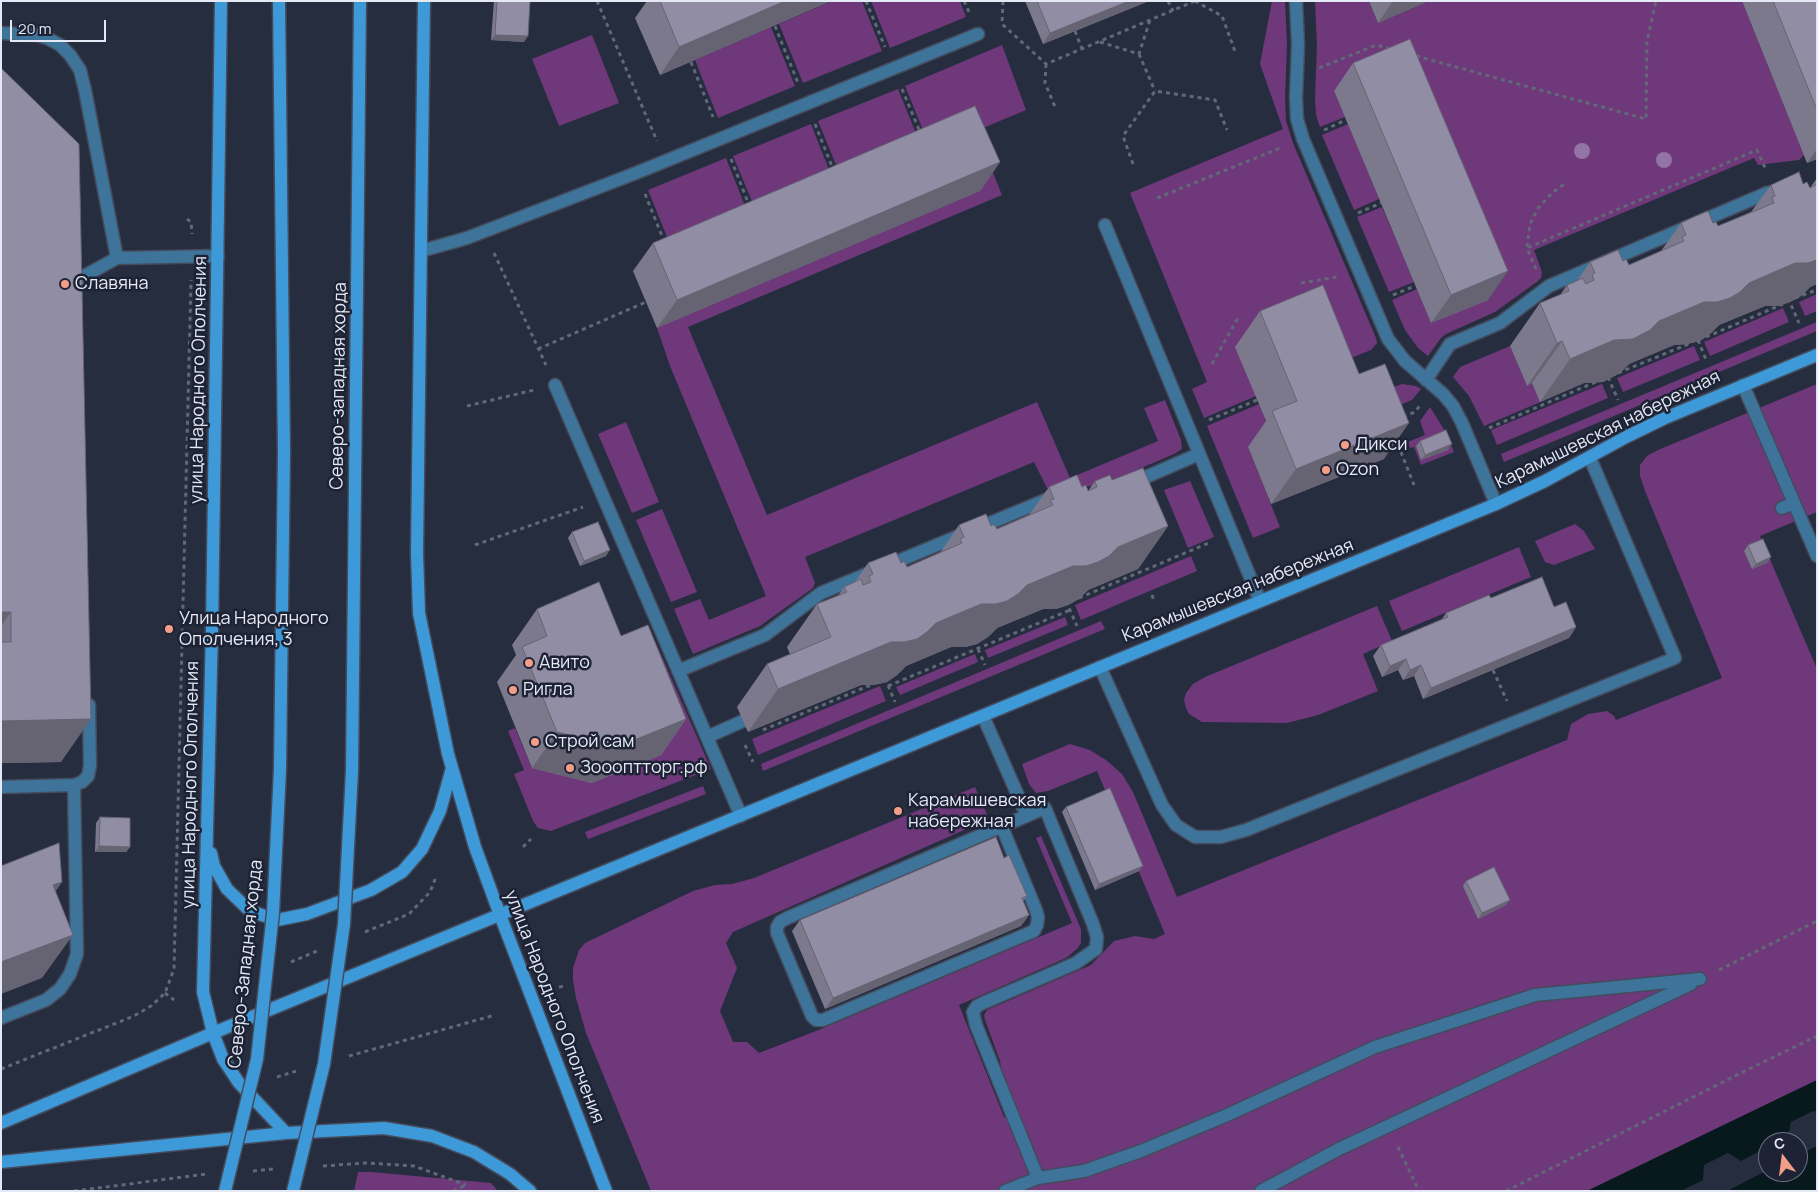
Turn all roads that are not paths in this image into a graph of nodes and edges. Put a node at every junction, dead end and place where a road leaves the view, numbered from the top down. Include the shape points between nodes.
1 (221, 1) edge
2 (279, 1) edge
3 (360, 1) edge
4 (424, 1) edge
5 (1296, 1) edge
6 (1, 33) edge
7 (978, 34) dead end
8 (1793, 190) edge
9 (1105, 225) dead end
10 (421, 251) junction
11 (218, 256) junction
12 (117, 258) junction
13 (77, 280) edge
14 (1817, 355) edge
15 (1426, 380) junction
16 (555, 385) road end
17 (1743, 385) junction
18 (1198, 454) junction
19 (1590, 458) junction
20 (1119, 488) edge
21 (1066, 498) edge
22 (1794, 503) junction
23 (1496, 504) junction
24 (1782, 508) dead end
25 (1817, 556) edge
26 (1260, 601) junction
27 (1100, 667) junction
28 (678, 671) junction
29 (89, 689) edge
30 (983, 716) junction
31 (744, 721) dead end
32 (707, 737) junction
33 (452, 768) junction
34 (74, 785) junction
35 (1, 787) edge
36 (740, 816) junction
37 (1027, 816) junction
38 (1002, 827) junction
39 (208, 839) junction
40 (500, 915) junction
41 (1, 1018) edge
42 (213, 1032) junction
43 (1, 1123) edge
44 (286, 1133) junction
45 (1, 1162) edge
46 (1038, 1178) junction
47 (225, 1191) edge
48 (293, 1191) edge
49 (530, 1191) edge
50 (606, 1191) edge
51 (1005, 1191) edge
52 (1261, 1191) edge

1 - 11 main road, улица Народного Ополчения
2 - 47 main road, Северо-Западная хорда, bridge via 284,452 280,769 273,913 256,1059
3 - 48 main road, Северо-западная хорда, bridge via 352,771 344,924 324,1064
4 - 10 main road, улица Народного Ополчения
5 - 15 lane via 1297,119 1303,139 1388,339 1404,362
6 - 12 lane via 47,38 60,45 80,70
7 - 10 lane via 636,173 467,238
8 - 15 lane via 1767,193 1549,286 1500,323 1450,344
9 - 18 lane
10 - 33 main road, улица Народного Ополчения via 419,613
11 - 12 lane
11 - 39 main road, улица Народного Ополчения
12 - 13 lane
14 - 17 main road, Карамышевская набережная
15 - 23 lane via 1453,406
16 - 28 lane
17 - 19 main road, Карамышевская набережная via 1657,422
17 - 22 lane
18 - 20 lane
18 - 26 lane
19 - 23 main road, Карамышевская набережная
19 - 27 lane via 1675,658 1246,830 1221,837 1195,837 1176,825 1162,805
21 - 28 lane via 1048,499 821,593 765,635
22 - 24 lane
22 - 25 lane
23 - 26 main road, Карамышевская набережная
26 - 27 main road, Карамышевская набережная
27 - 30 main road, Карамышевская набережная
28 - 32 lane
29 - 34 lane via 90,766 88,776
30 - 36 main road, Карамышевская набережная
30 - 37 lane
31 - 32 lane
32 - 36 lane
33 - 39 main road via 440,811 422,849 402,872 371,890 307,914 276,920 250,911 227,890 214,866
33 - 40 main road, улица Народного Ополчения via 475,847
34 - 35 lane
34 - 41 lane via 71,859 77,954 60,989 46,1000
36 - 40 main road, Карамышевская набережная
37 - 38 lane
37 - 46 lane via 1045,808 1098,936 1096,949 1082,960 983,1003 973,1012
38 - 38 lane via 780,922 777,927 779,940 816,1020 829,1018 1034,932 1038,917 1036,910
39 - 42 main road, улица Народного Ополчения via 203,992
40 - 42 main road, Карамышевская набережная
40 - 50 main road, улица Народного Ополчения
42 - 43 main road, Карамышевская набережная
42 - 44 main road, улица Народного Ополчения via 223,1059 239,1083
44 - 45 main road
44 - 49 main road via 384,1128 432,1136 474,1152 510,1174
46 - 51 lane
46 - 52 lane via 1084,1171 1141,1151 1375,1047 1535,995 1700,979 1339,1149

